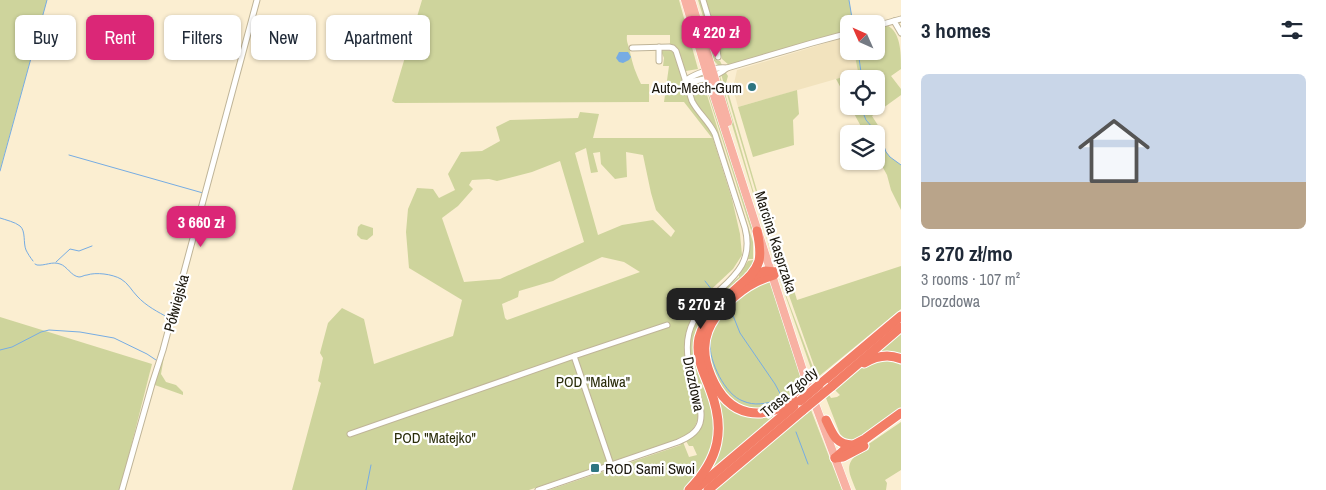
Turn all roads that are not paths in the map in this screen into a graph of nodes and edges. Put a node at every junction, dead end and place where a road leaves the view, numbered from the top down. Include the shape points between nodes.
1 (257, 0) edge
2 (685, 0) edge
3 (691, 0) edge
4 (703, 0) edge
5 (901, 19) edge
6 (894, 22) junction
7 (885, 24) edge
8 (901, 33) edge
9 (840, 35) edge
10 (659, 47) junction
11 (632, 48) dead end
12 (718, 57) dead end
13 (659, 61) dead end
14 (710, 73) junction
15 (685, 81) junction
16 (758, 231) junction
17 (773, 273) junction
18 (749, 278) junction
19 (901, 316) edge
20 (667, 325) dead end
21 (901, 327) edge
22 (574, 356) junction
23 (901, 359) edge
24 (844, 375) junction
25 (829, 382) junction
26 (800, 403) junction
27 (901, 413) edge
28 (826, 420) junction
29 (901, 421) edge
30 (350, 434) dead end
31 (853, 449) junction
32 (839, 459) junction
33 (611, 465) junction
34 (122, 490) edge
35 (538, 490) edge
36 (688, 490) edge
37 (694, 490) edge
38 (708, 490) edge
39 (849, 490) edge

1 - 34 street, Półwiejska via 166,341
2 - 14 main road, Marcina Kasprzaka
3 - 14 main road, Marcina Kasprzaka
4 - 12 street
5 - 6 street
6 - 7 street
6 - 8 street
9 - 14 street via 727,68 723,72
10 - 11 street
10 - 13 street
10 - 15 street via 675,49
14 - 15 street
14 - 16 main road, Marcina Kasprzaka
14 - 17 main road, Marcina Kasprzaka
15 - 33 street, Drozdowa via 694,105 715,134 745,228 747,253 738,272 702,307 691,327 688,355 701,410 698,428 678,442
16 - 17 main road, Marcina Kasprzaka
16 - 18 highway via 760,257
17 - 18 highway via 760,272
17 - 26 highway via 752,284 720,312 706,338 706,362 720,394 739,409 760,413
17 - 28 main road, Marcina Kasprzaka
17 - 32 main road, Marcina Kasprzaka via 805,377
18 - 36 highway via 712,312 701,331 700,362 716,407 719,431 713,458
19 - 25 highway, Trasa Zgody
20 - 22 street
21 - 24 highway, Trasa Zgody
22 - 30 street
22 - 33 street
23 - 24 highway via 888,355 875,357
24 - 25 highway, Trasa Zgody
25 - 26 highway, Trasa Zgody, bridge
25 - 26 highway, Trasa Zgody, bridge via 819,385
26 - 37 highway, Trasa Zgody
26 - 38 highway, Trasa Zgody
27 - 31 highway
28 - 31 highway via 837,440
28 - 32 main road, Marcina Kasprzaka
29 - 31 highway
31 - 32 highway
32 - 39 main road, Marcina Kasprzaka
32 - 39 main road, Marcina Kasprzaka
33 - 35 street, Drozdowa

